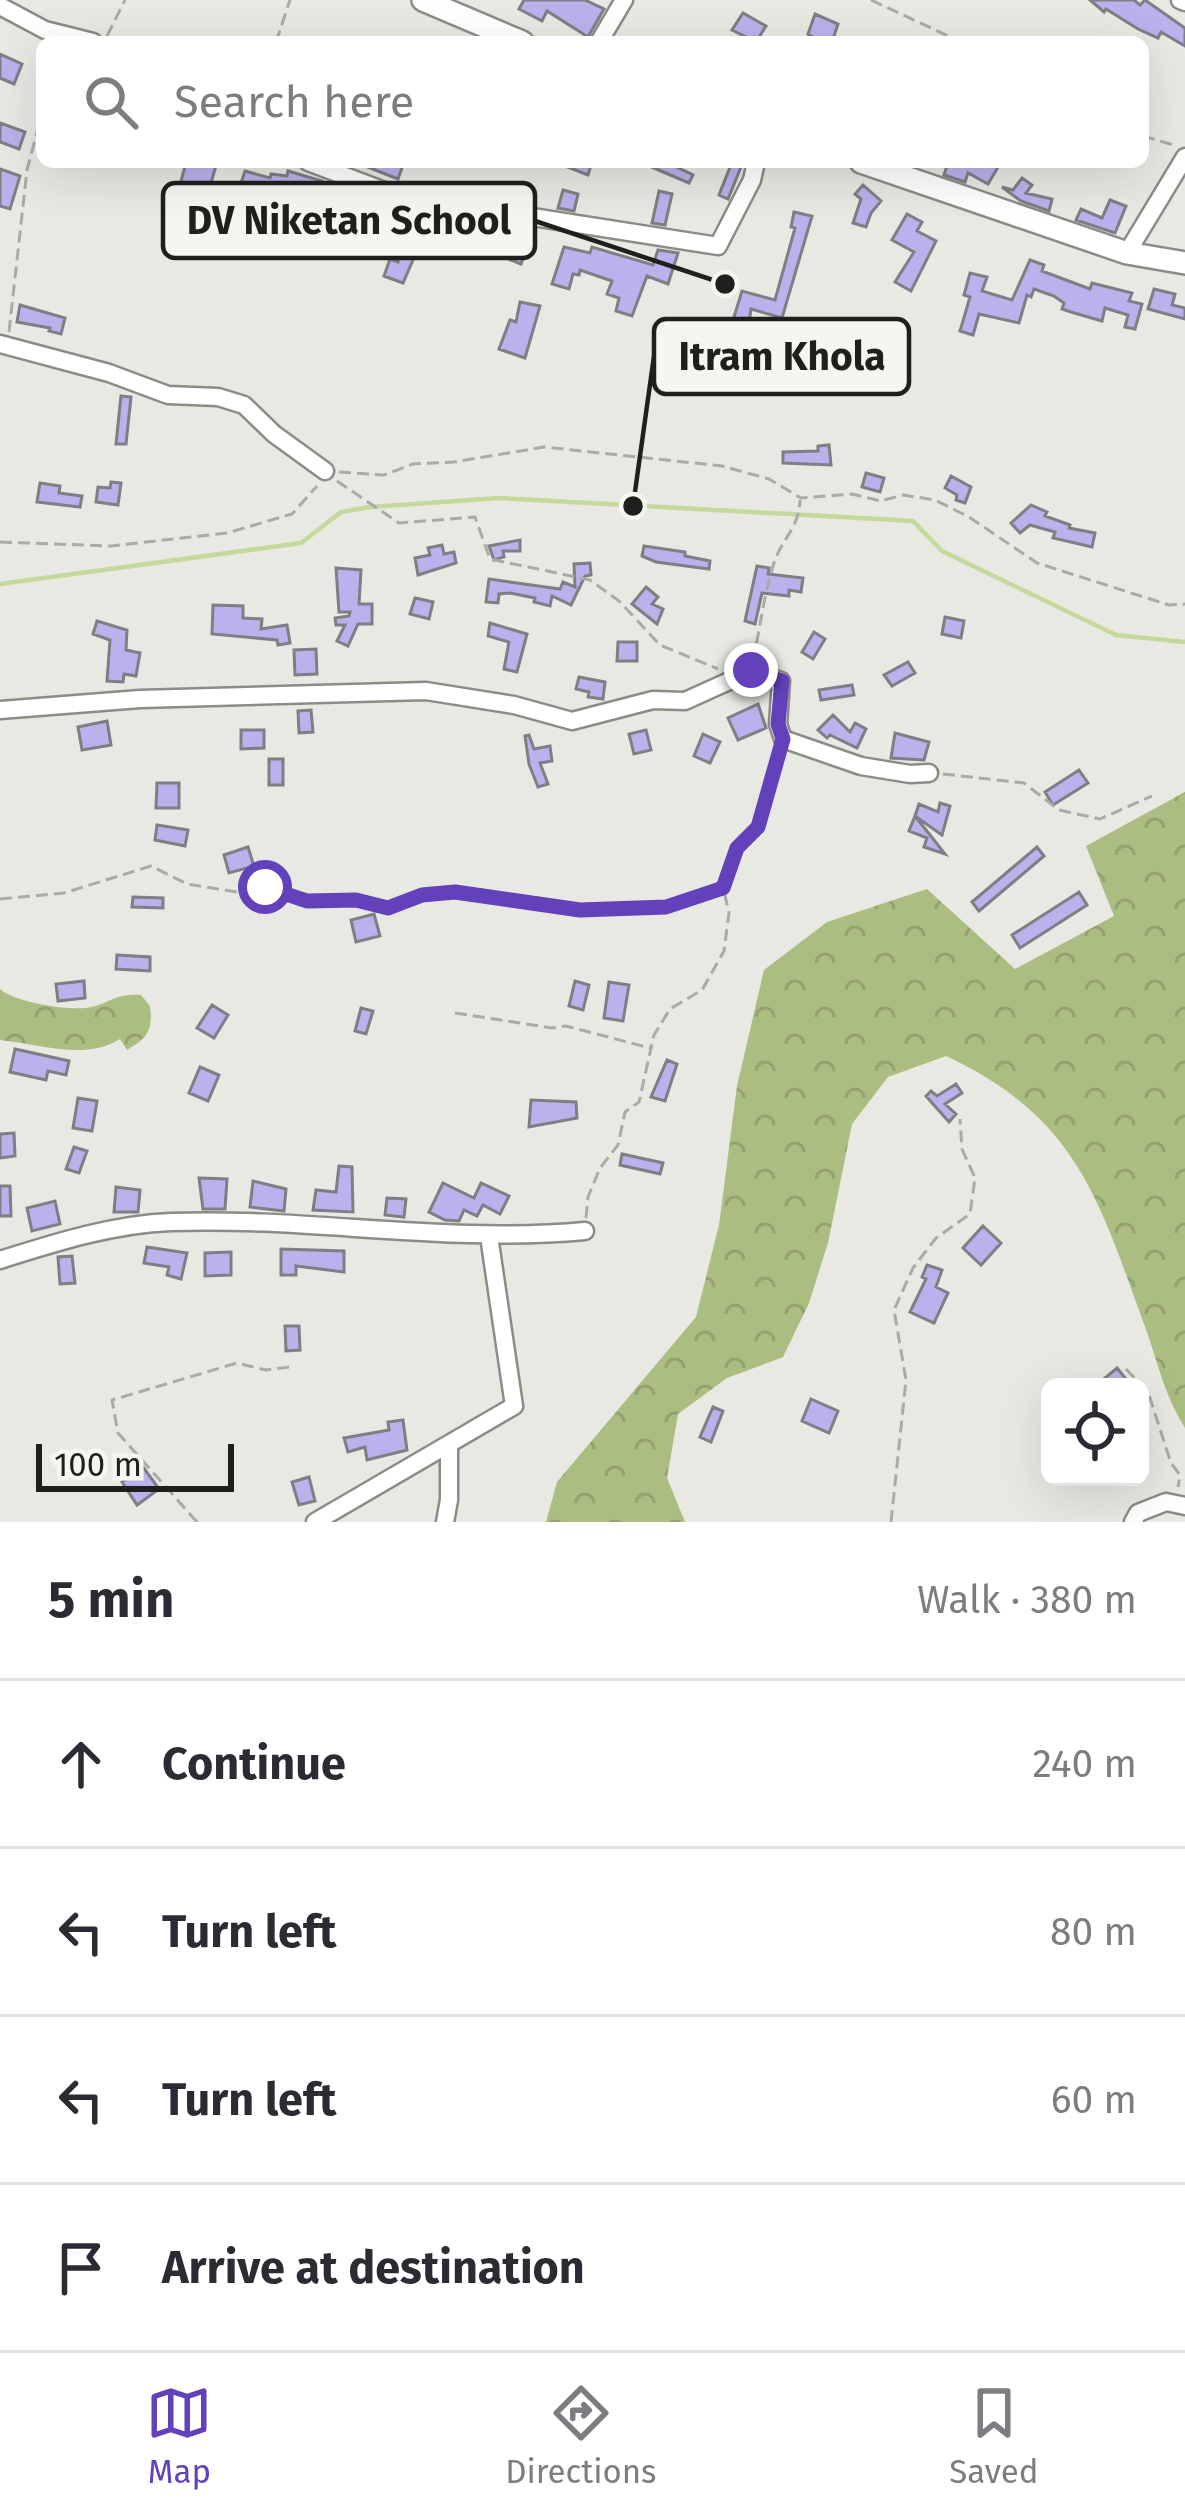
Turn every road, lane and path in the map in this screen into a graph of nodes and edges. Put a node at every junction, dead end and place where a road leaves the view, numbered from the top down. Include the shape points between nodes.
1 (125, 0) edge
2 (290, 0) edge
3 (423, 0) edge
4 (624, 0) edge
5 (871, 0) edge
6 (0, 6) edge
7 (69, 36) edge
8 (108, 36) edge
9 (278, 36) edge
10 (508, 36) edge
11 (603, 36) edge
12 (948, 36) edge
13 (36, 136) edge
14 (1149, 138) edge
15 (1185, 148) edge
16 (1185, 158) edge
17 (324, 168) edge
18 (755, 168) edge
19 (879, 168) edge
20 (1127, 253) junction
21 (1185, 263) edge
22 (4, 345) edge
23 (325, 471) junction
24 (800, 498) junction
25 (0, 542) edge
26 (1185, 604) edge
27 (738, 677) junction
28 (0, 710) edge
29 (783, 739) junction
30 (929, 772) joint
31 (1152, 796) dead end
32 (723, 888) junction
33 (0, 899) edge
34 (455, 1013) dead end
35 (651, 1048) junction
36 (960, 1119) dead end
37 (586, 1231) joint
38 (489, 1236) junction
39 (0, 1260) edge
40 (290, 1366) dead end
41 (1126, 1369) dead end
42 (449, 1447) junction
43 (1166, 1502) junction
44 (1185, 1506) edge
45 (196, 1522) edge
46 (315, 1522) edge
47 (445, 1522) edge
48 (891, 1522) edge
49 (1133, 1522) edge

1 - 8 path
2 - 9 path
3 - 10 main road
4 - 11 street
5 - 12 path
6 - 7 street
13 - 22 path
14 - 15 path
16 - 20 street
17 - 18 street via 398,196 718,246
19 - 20 main road
20 - 21 main road
22 - 23 street via 168,394 244,405
23 - 24 path via 384,476 413,464 544,447 722,466
23 - 25 path via 292,514 226,533 111,546
23 - 27 path via 399,523 475,517 490,559 590,580 660,645
24 - 26 path via 935,500 1037,563
24 - 27 path via 800,516 776,555 751,670
27 - 28 street via 685,700 572,721 426,691
27 - 29 street via 782,681
29 - 30 street via 861,766
29 - 32 path via 758,827 737,848
30 - 31 path via 1024,783 1059,810 1100,819
32 - 33 path via 666,907 580,910 455,892 388,908 307,901 265,887 237,892 187,884 151,866 64,893
32 - 35 path via 724,951 702,990 670,1009
34 - 35 path via 566,1026
35 - 37 path via 639,1102 625,1112 618,1145 588,1197
36 - 48 path via 975,1178 970,1214 936,1238 894,1310 906,1380
37 - 38 street
38 - 39 street via 168,1222
38 - 42 street via 514,1406
40 - 45 path via 237,1363 112,1400 118,1433
41 - 43 path via 1148,1392 1180,1475
42 - 46 street
42 - 47 street
43 - 44 street
43 - 49 street

